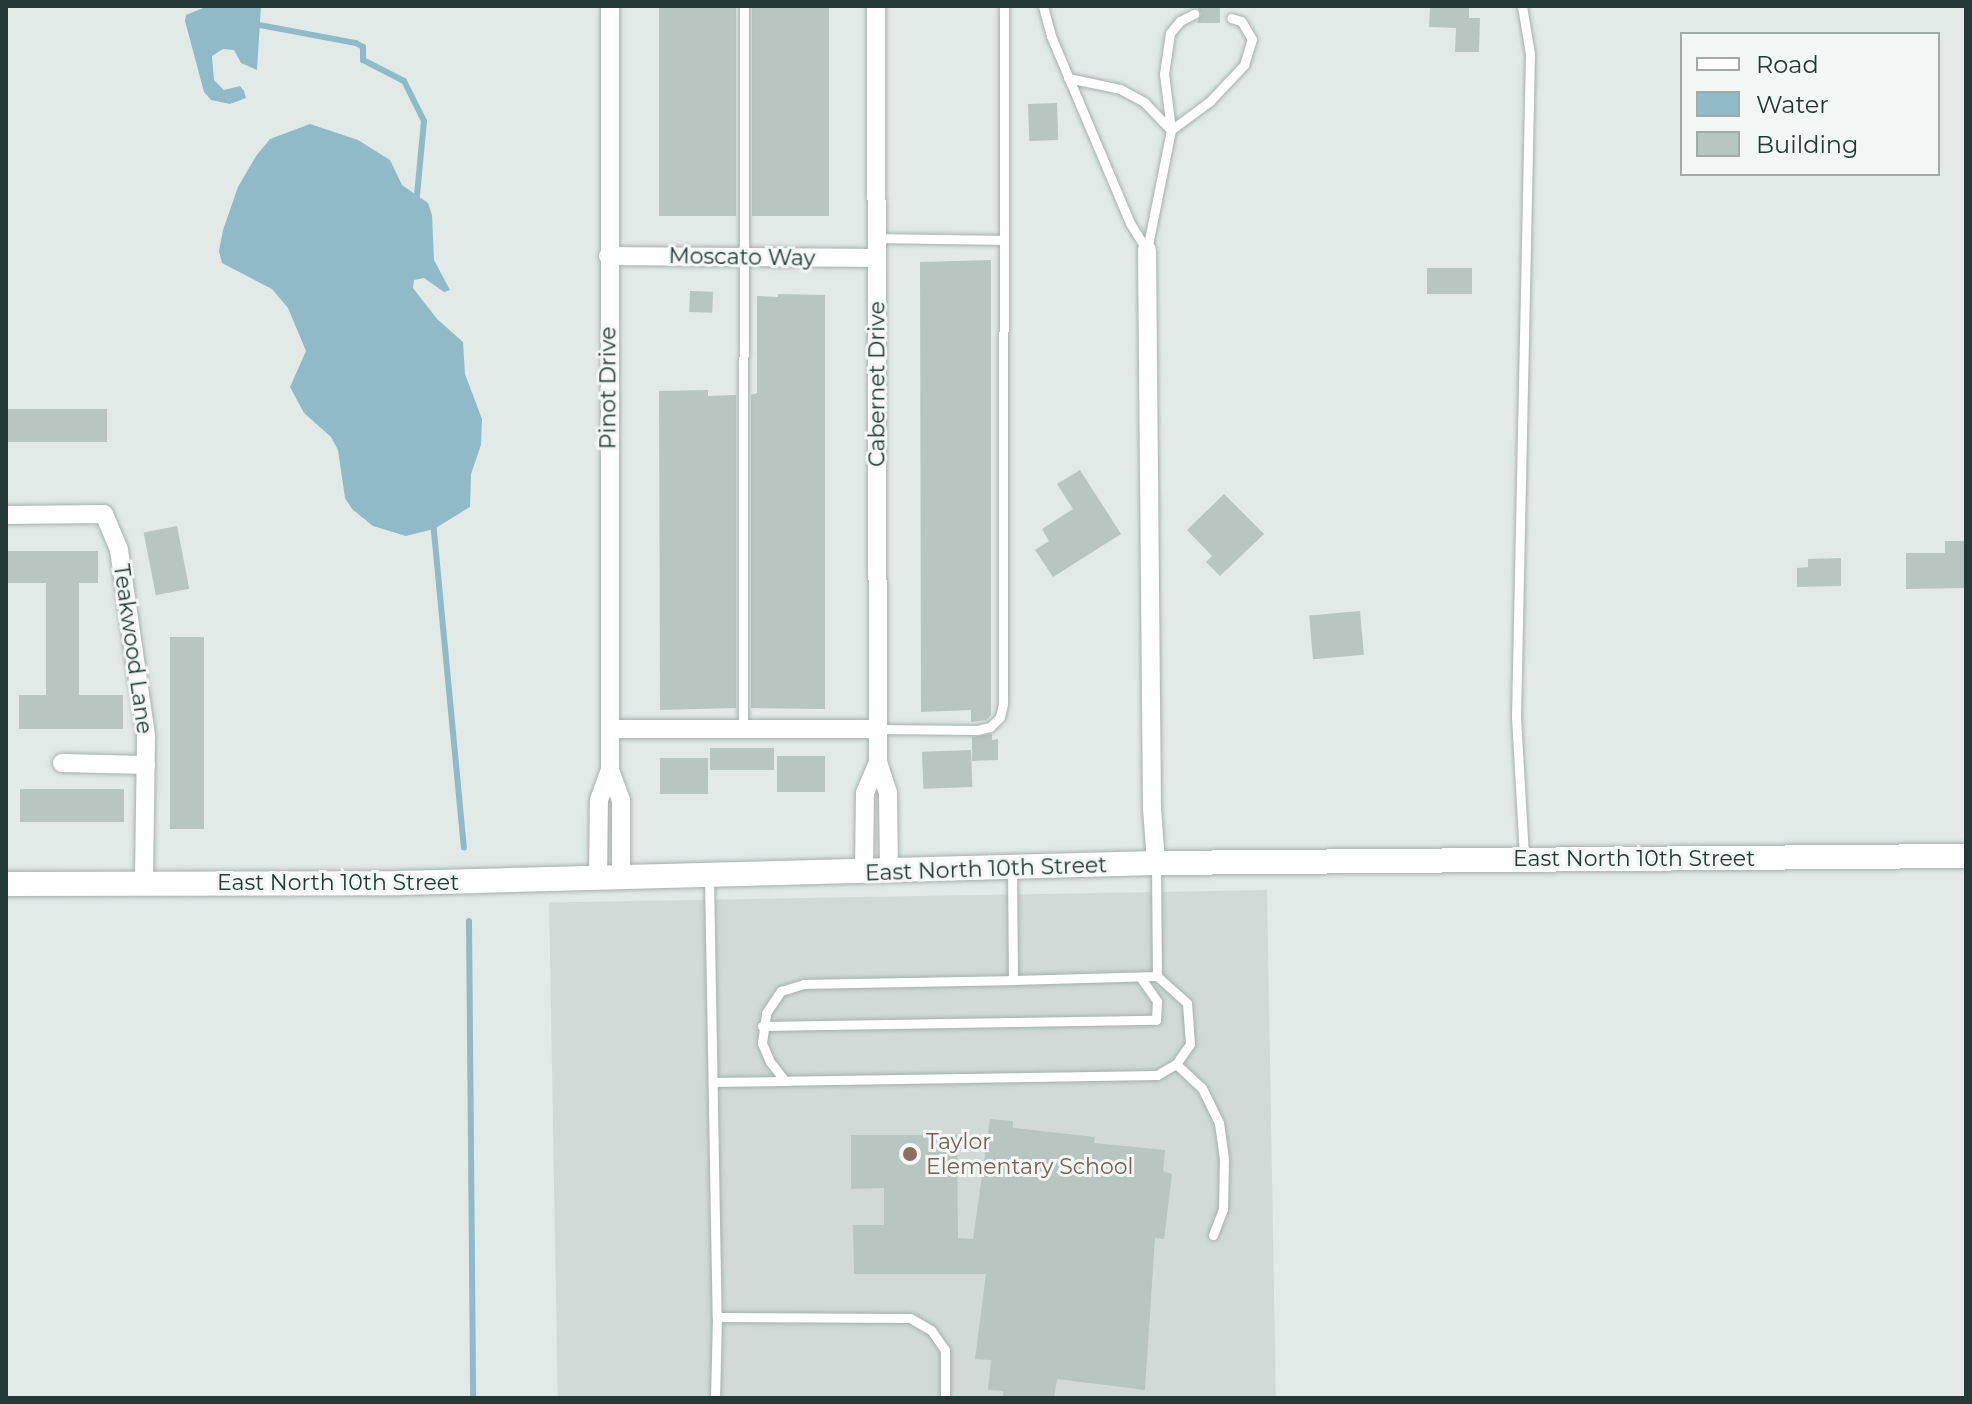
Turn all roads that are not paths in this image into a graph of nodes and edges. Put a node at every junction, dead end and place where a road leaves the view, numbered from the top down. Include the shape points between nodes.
1 (610, 6) edge
2 (744, 6) edge
3 (876, 6) edge
4 (1004, 6) edge
5 (1043, 6) edge
6 (1522, 6) edge
7 (1194, 14) dead end
8 (1231, 18) dead end
9 (1068, 78) junction
10 (1171, 130) junction
11 (876, 238) junction
12 (1004, 240) junction
13 (1147, 250) junction
14 (608, 256) junction
15 (743, 257) junction
16 (876, 258) junction
17 (6, 515) edge
18 (610, 729) junction
19 (743, 729) junction
20 (877, 729) junction
21 (878, 762) junction
22 (62, 763) dead end
23 (146, 765) junction
24 (1966, 856) edge
25 (1525, 860) junction
26 (1156, 863) junction
27 (1012, 868) junction
28 (889, 872) junction
29 (864, 873) junction
30 (709, 877) junction
31 (610, 879) junction
32 (6, 884) edge
33 (144, 884) junction
34 (1157, 976) junction
35 (1141, 978) junction
36 (1013, 980) junction
37 (762, 1026) junction
38 (1176, 1064) junction
39 (785, 1081) junction
40 (713, 1082) junction
41 (1213, 1235) dead end
42 (717, 1317) junction
43 (715, 1398) edge
44 (945, 1398) edge

1 - 14 street, Pinot Drive
2 - 15 lane
3 - 11 street, Cabernet Drive
4 - 12 lane
5 - 9 lane
6 - 25 lane via 1530,54 1516,717
7 - 10 lane via 1170,33 1164,74
8 - 10 lane via 1241,21 1252,39 1244,65 1210,101
9 - 10 lane via 1120,89 1144,102
9 - 13 lane via 1130,223
10 - 13 lane
11 - 12 lane
11 - 16 street, Cabernet Drive
12 - 20 lane via 1000,717 977,730
13 - 26 street
14 - 15 street, Moscato Way
14 - 18 street, Pinot Drive
15 - 16 street, Moscato Way
15 - 19 lane
16 - 20 street, Cabernet Drive
17 - 23 street, Teakwood Lane via 104,514 119,550 138,666
18 - 19 street
18 - 31 street, Pinot Drive via 610,770 621,800
19 - 20 street
20 - 21 street, Cabernet Drive
21 - 28 street, Cabernet Drive via 888,792
21 - 29 street, Cabernet Drive via 865,793
22 - 23 street
23 - 33 street, Teakwood Lane
24 - 25 main road, East North 10th Street
25 - 26 main road, East North 10th Street
26 - 27 main road, East North 10th Street
26 - 34 lane
27 - 28 main road, East North 10th Street
27 - 36 lane
28 - 29 main road, East North 10th Street
29 - 30 main road, East North 10th Street
30 - 31 main road, East North 10th Street
30 - 40 lane
31 - 33 main road, East North 10th Street
32 - 33 main road, East North 10th Street
34 - 35 lane
34 - 38 lane via 1187,1003 1190,1044
35 - 36 lane
35 - 37 lane via 1157,1001 1156,1020
36 - 37 lane via 804,984 781,991
37 - 39 lane via 762,1043
38 - 39 lane via 1157,1075
38 - 41 lane via 1202,1088 1219,1123 1223,1209
39 - 40 lane
40 - 42 lane
42 - 43 lane
42 - 44 lane via 910,1318 931,1330 945,1350

